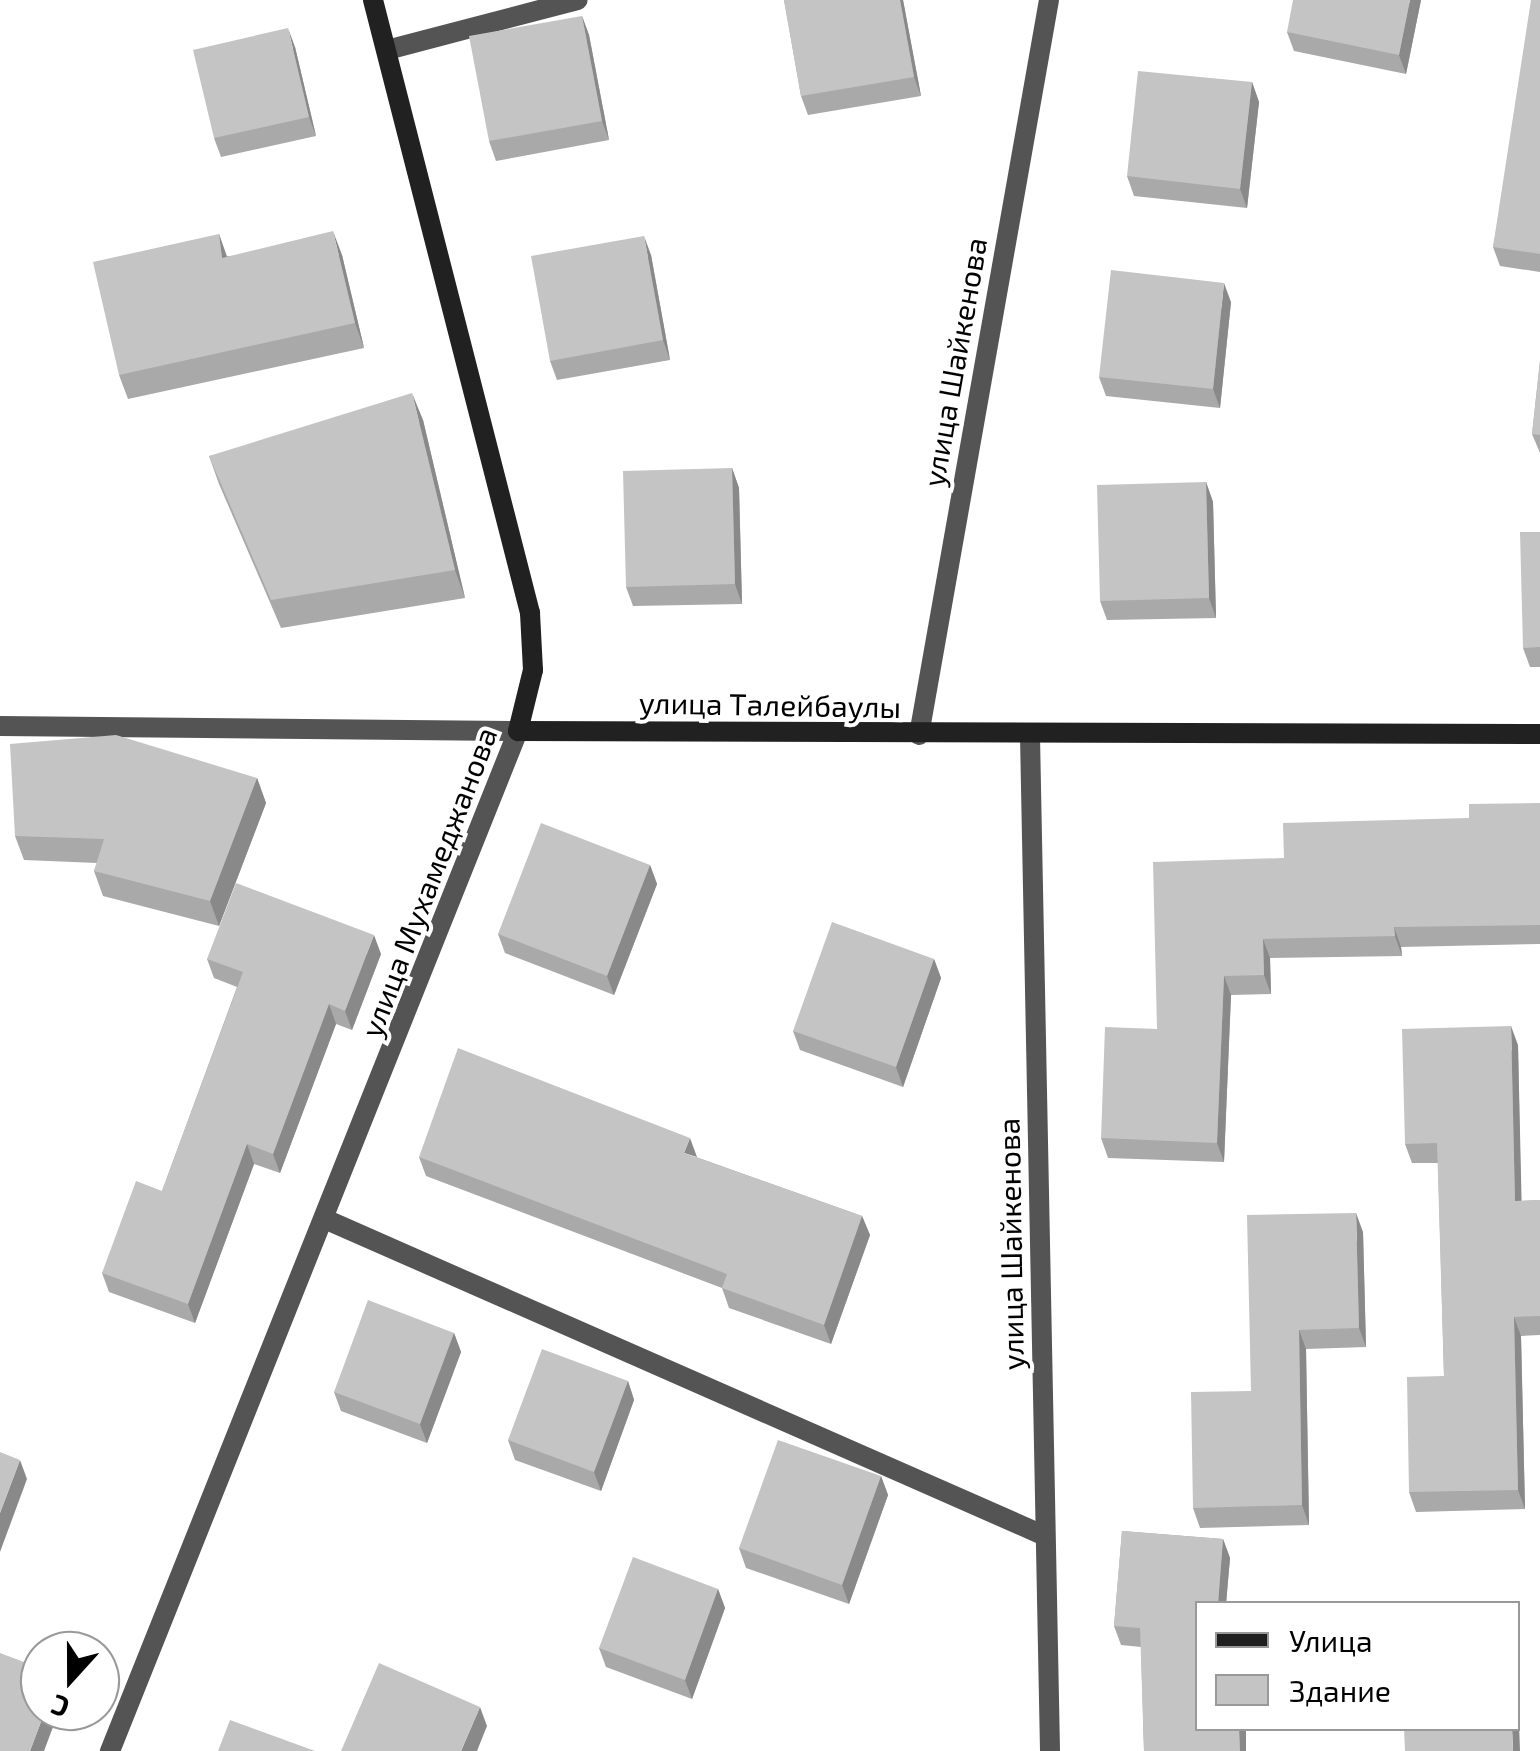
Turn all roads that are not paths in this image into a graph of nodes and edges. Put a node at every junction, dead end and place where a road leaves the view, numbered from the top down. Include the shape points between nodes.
1 (373, 0) edge
2 (578, 0) edge
3 (1048, 0) edge
4 (386, 50) junction
5 (0, 726) edge
6 (518, 731) junction
7 (1540, 734) edge
8 (919, 735) junction
9 (1030, 736) junction
10 (327, 1220) junction
11 (1046, 1536) junction
12 (110, 1751) edge
13 (1050, 1751) edge

1 - 4 street, улица Мухамеджанова
2 - 4 street
3 - 8 street, улица Шайкенова
4 - 6 street, улица Мухамеджанова via 530,613 533,670
5 - 6 street, улица Талейбаулы
6 - 8 street, улица Талейбаулы
6 - 10 street, улица Мухамеджанова
7 - 9 street, улица Талейбаулы
8 - 9 street, улица Талейбаулы
9 - 11 street, улица Шайкенова
10 - 11 street
10 - 12 street, улица Мухамеджанова
11 - 13 street, улица Шайкенова

